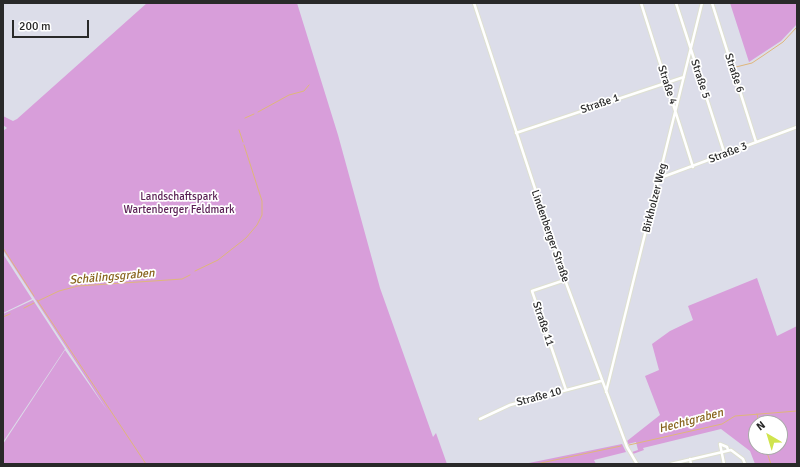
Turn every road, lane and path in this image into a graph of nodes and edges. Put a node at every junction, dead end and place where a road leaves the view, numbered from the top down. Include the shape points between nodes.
1 (474, 3) edge
2 (641, 3) edge
3 (676, 3) edge
4 (702, 3) edge
5 (712, 3) edge
6 (691, 49) junction
7 (684, 77) junction
8 (666, 82) junction
9 (676, 112) junction
10 (797, 127) edge
11 (516, 133) junction
12 (756, 142) junction
13 (725, 155) junction
14 (693, 167) junction
15 (660, 178) junction
16 (565, 280) junction
17 (602, 383) junction
18 (610, 383) junction
19 (566, 390) junction
20 (606, 392) junction
21 (480, 419) dead end
22 (728, 450) junction
23 (721, 452) junction
24 (690, 460) junction
25 (637, 464) edge
26 (671, 464) edge
27 (690, 464) edge
28 (724, 464) edge
29 (745, 464) edge

1 - 11 street, Lindenberger Straße
2 - 8 street, Straße 4
3 - 6 street, Straße 5
4 - 6 street, Birkholzer Weg
5 - 12 street, Straße 6
6 - 7 street, Birkholzer Weg
6 - 13 street, Straße 5
7 - 8 street, Straße 1
7 - 9 street, Birkholzer Weg
8 - 9 street, Straße 4
8 - 11 street, Straße 1
9 - 14 street, Straße 4
9 - 15 street, Birkholzer Weg
10 - 12 street, Straße 3
11 - 16 street, Lindenberger Straße
12 - 13 street, Straße 3
13 - 14 street, Straße 3
14 - 15 street, Straße 3
15 - 18 street, Birkholzer Weg
16 - 17 street, Lindenberger Straße
16 - 19 street, Straße 11 via 532,291
17 - 18 street, Straße 10
17 - 19 street, Straße 10
17 - 20 street, Lindenberger Straße
18 - 20 street, Birkholzer Weg
19 - 21 street, Straße 10 via 510,405
20 - 25 street, Lindenberger Straße via 626,447
22 - 23 street
22 - 23 street via 721,443
22 - 29 street via 743,459
23 - 24 street
23 - 28 street
24 - 26 street
24 - 27 street

